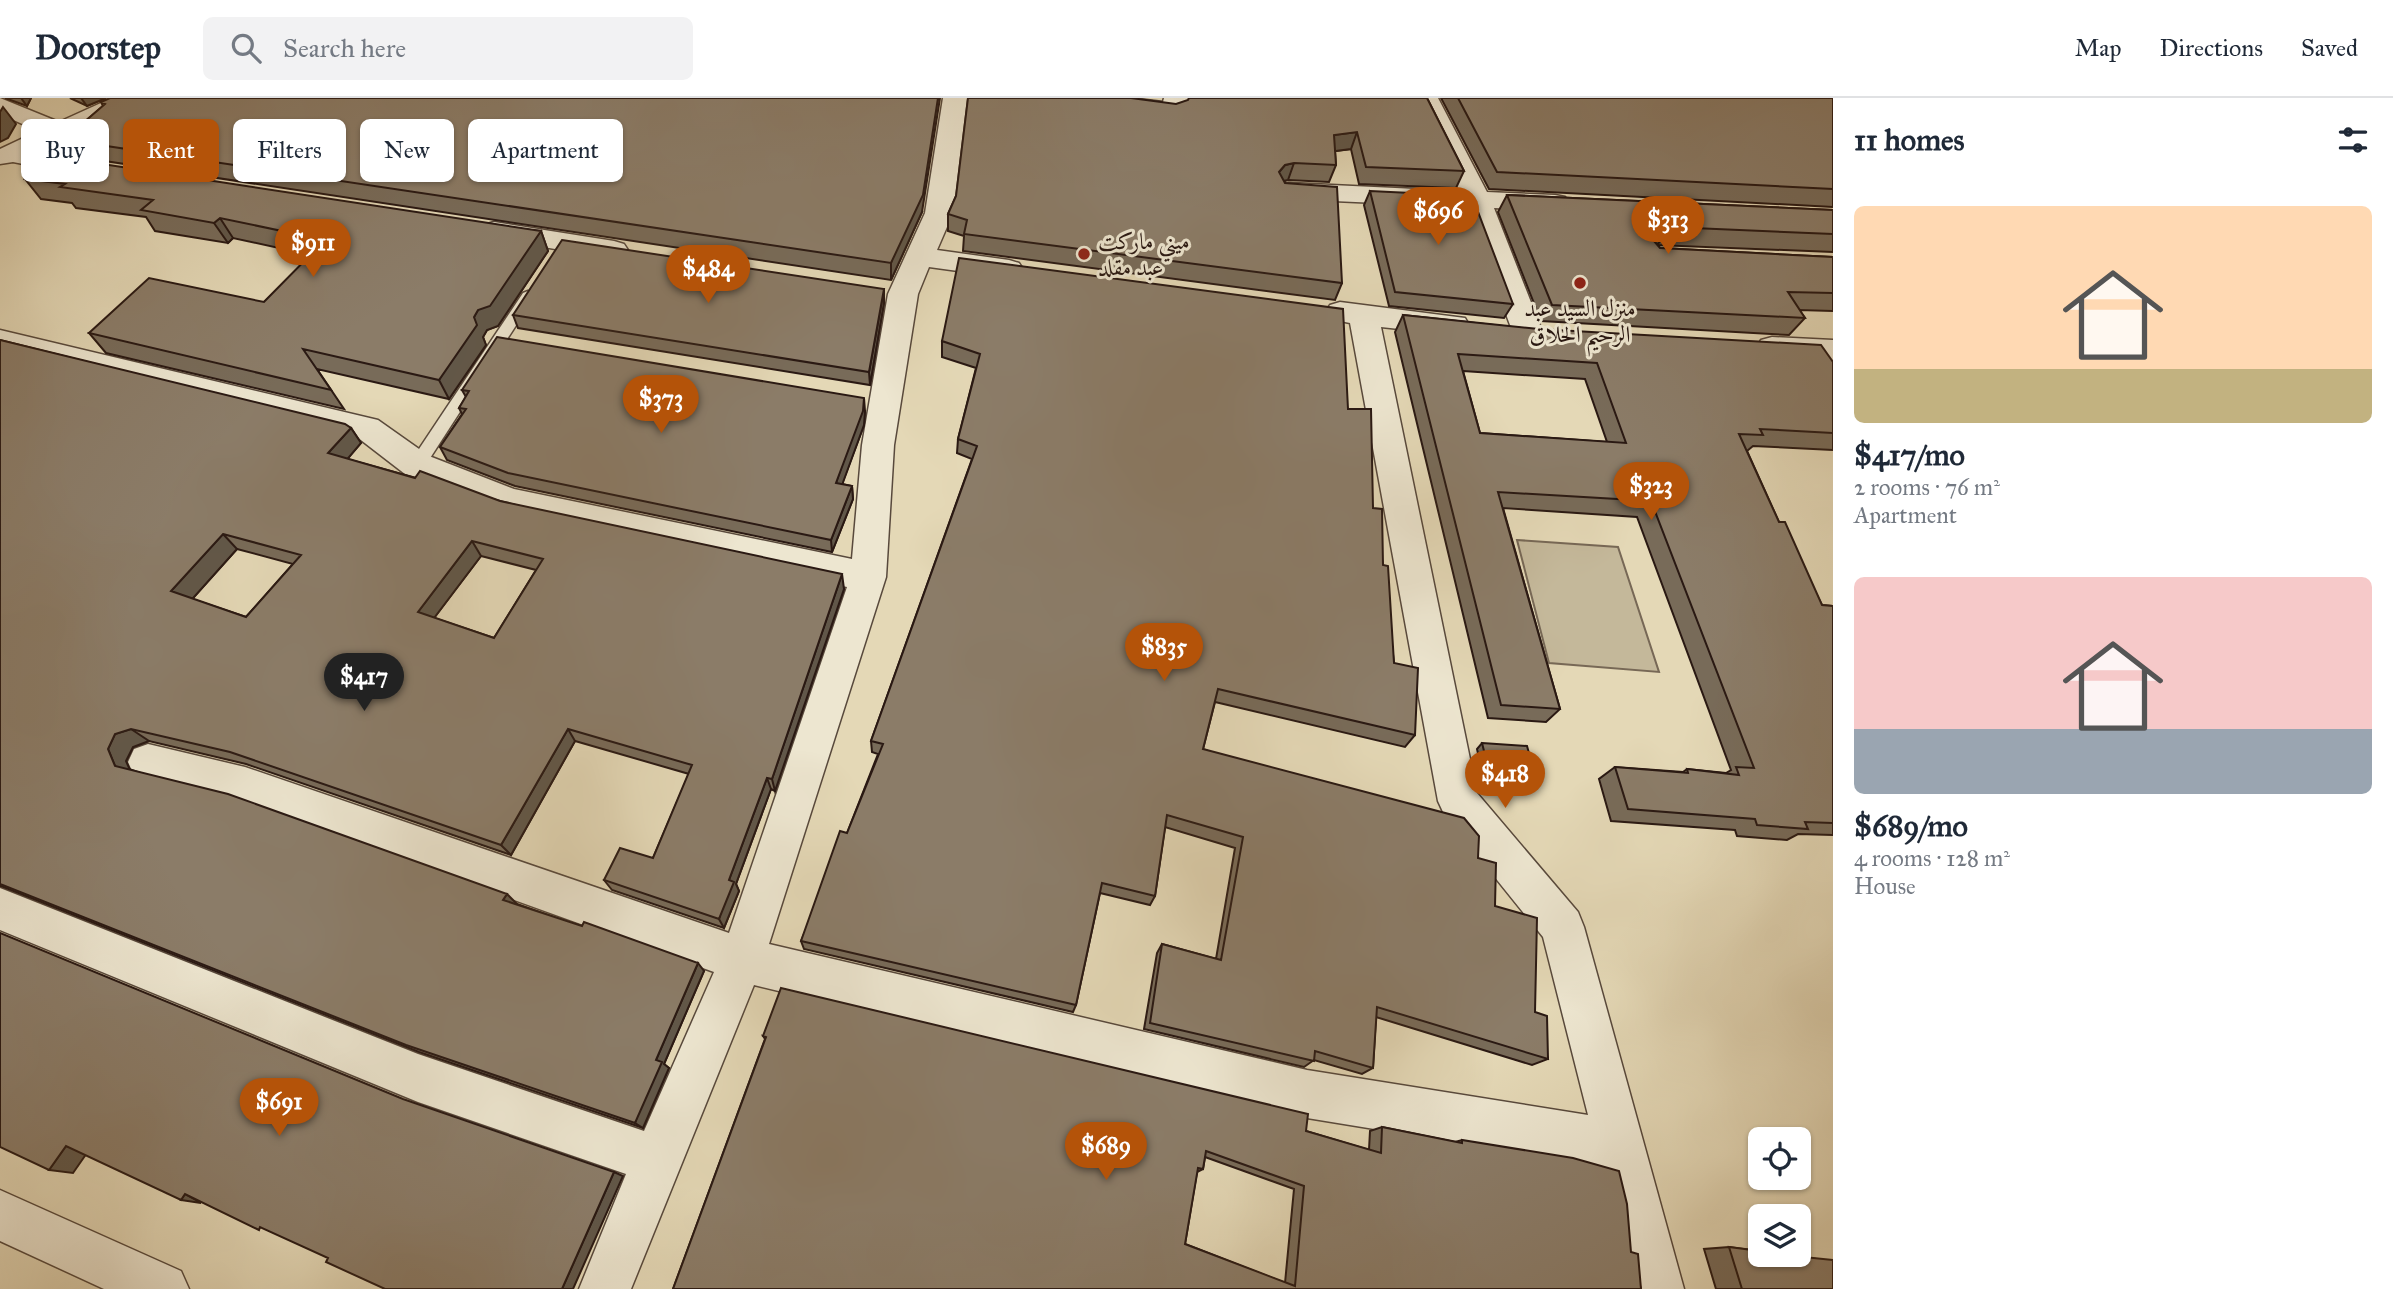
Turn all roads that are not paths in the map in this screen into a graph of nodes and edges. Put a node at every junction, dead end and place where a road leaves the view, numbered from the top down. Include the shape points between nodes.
1 (132, 98) edge
2 (955, 98) edge
3 (1070, 98) edge
4 (1176, 98) edge
5 (1426, 98) edge
6 (0, 105) edge
7 (32, 119) edge
8 (88, 119) edge
9 (5, 156) edge
10 (115, 173) edge
11 (1289, 191) edge
12 (1476, 199) junction
13 (1587, 205) edge
14 (468, 227) edge
15 (645, 255) edge
16 (919, 257) junction
17 (1041, 273) edge
18 (536, 285) edge
19 (1310, 309) edge
20 (1364, 316) junction
21 (0, 340) edge
22 (1750, 346) edge
23 (1833, 350) edge
24 (417, 466) junction
25 (868, 576) junction
26 (148, 762) dead end
27 (0, 909) edge
28 (741, 960) junction
29 (1621, 1145) junction
30 (656, 1160) junction
31 (0, 1215) edge
32 (163, 1289) edge
33 (605, 1289) edge
34 (1658, 1289) edge

1 - 8 street
2 - 16 street via 939,214
3 - 4 street via 1173,111
5 - 12 street
6 - 7 street
9 - 10 street
11 - 12 street
12 - 13 street
12 - 20 street via 1518,332
14 - 15 street via 560,248
16 - 17 street
16 - 25 street via 890,292 872,399 878,445
18 - 24 lane via 514,341
19 - 20 street
20 - 29 street via 1458,801 1562,928
21 - 24 street via 367,428
22 - 23 street
24 - 25 street via 509,501
25 - 28 street
26 - 28 street via 245,785
27 - 30 street via 418,1078
28 - 29 street via 1307,1094
28 - 30 street
29 - 34 street
30 - 33 street
31 - 32 street

